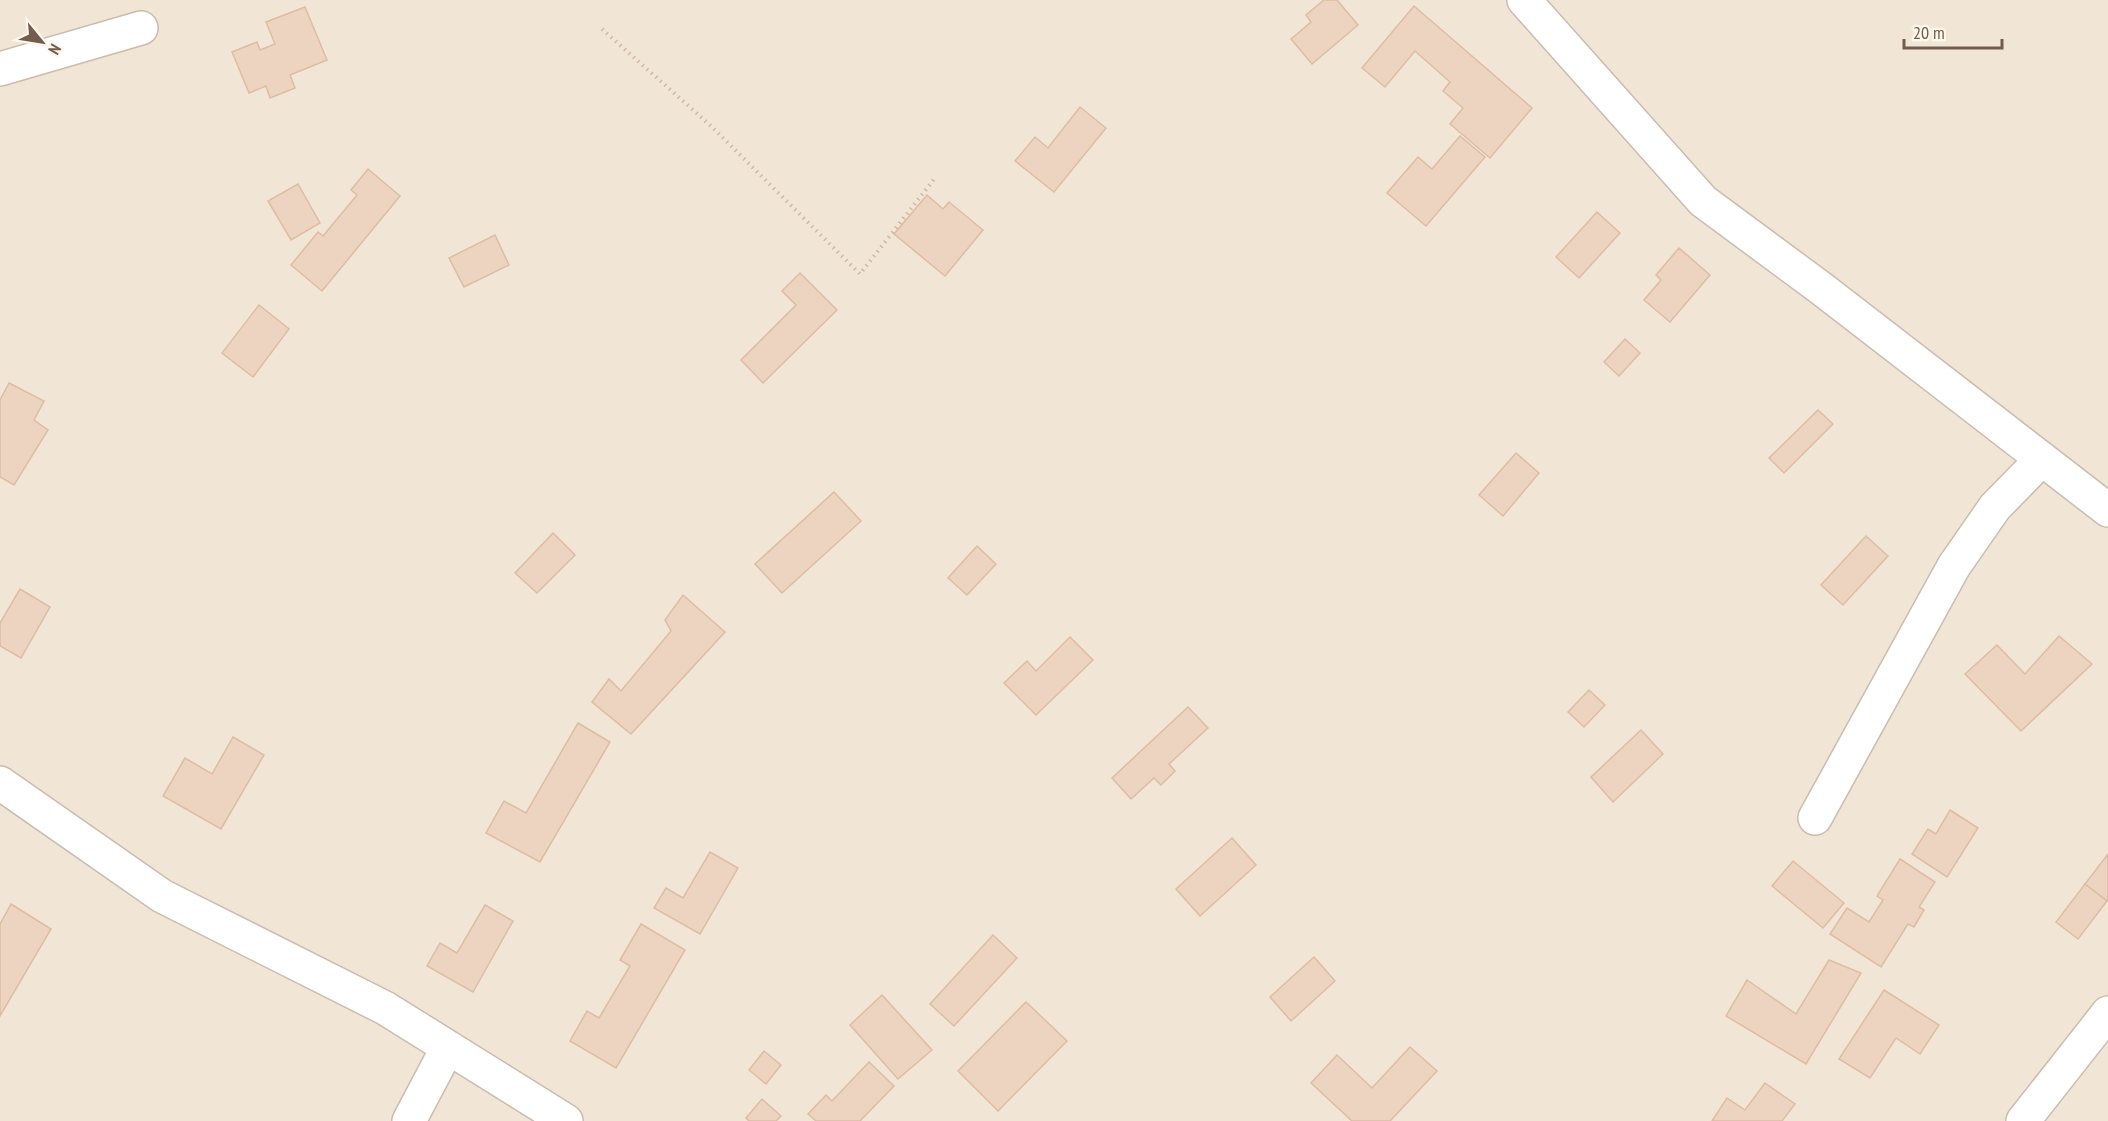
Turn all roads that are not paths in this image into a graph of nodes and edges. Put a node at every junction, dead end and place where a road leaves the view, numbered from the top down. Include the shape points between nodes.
1 (1524, 0) edge
2 (141, 28) dead end
3 (0, 69) edge
4 (2042, 459) junction
5 (2108, 510) edge
6 (0, 783) edge
7 (1815, 818) dead end
8 (2108, 1013) edge
9 (447, 1049) junction
10 (409, 1121) edge
11 (566, 1121) edge
12 (2023, 1121) edge

1 - 4 street via 1703,201
2 - 3 street
4 - 5 street
4 - 7 street via 1995,507 1954,566
6 - 9 street via 162,896 385,1008
8 - 12 street
9 - 10 street
9 - 11 street

